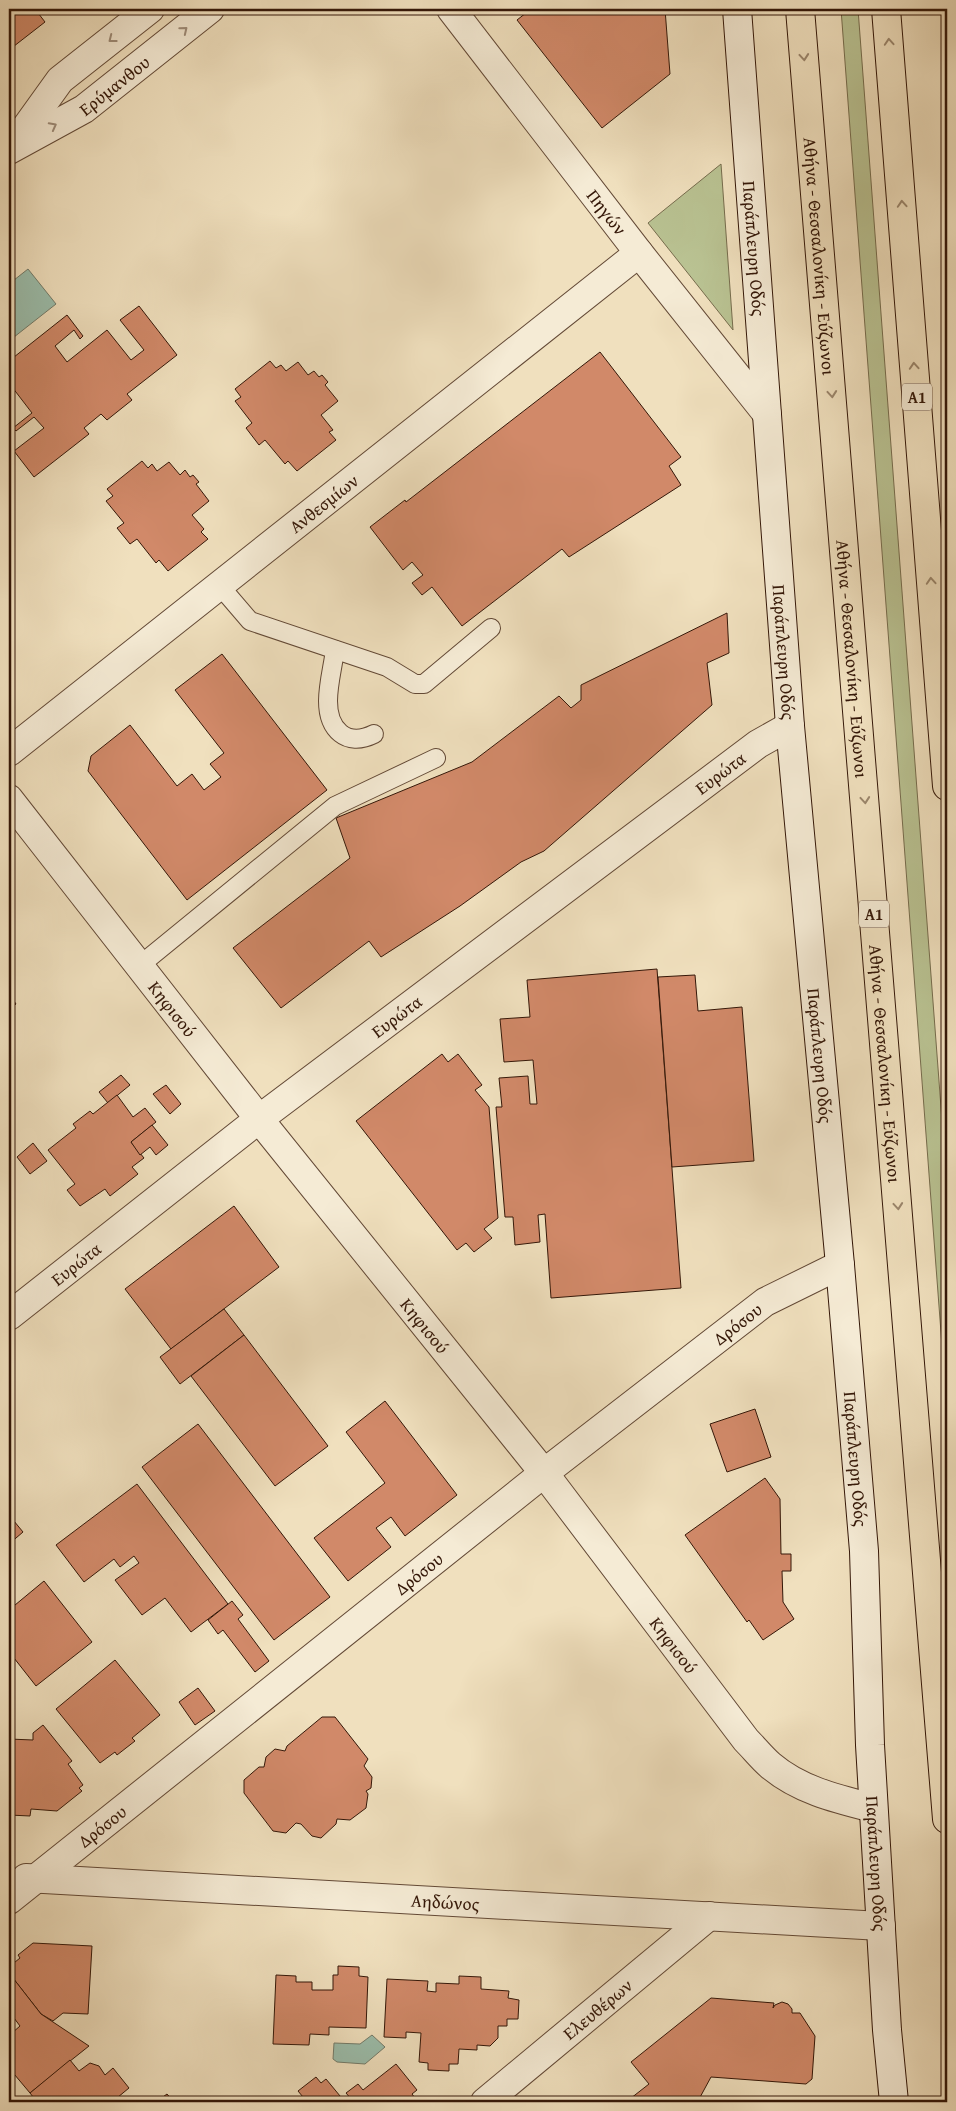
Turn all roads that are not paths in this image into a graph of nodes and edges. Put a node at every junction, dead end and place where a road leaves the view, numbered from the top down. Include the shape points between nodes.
1 (150, 9) edge
2 (210, 9) edge
3 (451, 9) edge
4 (737, 9) edge
5 (800, 9) edge
6 (886, 9) edge
7 (9, 149) edge
8 (639, 253) junction
9 (767, 414) junction
10 (220, 586) junction
11 (491, 628) dead end
12 (335, 650) junction
13 (790, 726) junction
14 (374, 734) dead end
15 (9, 752) edge
16 (436, 758) dead end
17 (947, 786) edge
18 (9, 799) edge
19 (138, 966) junction
20 (259, 1120) junction
21 (840, 1265) junction
22 (9, 1316) edge
23 (544, 1473) junction
24 (873, 1808) junction
25 (947, 1819) edge
26 (22, 1878) edge
27 (9, 1900) edge
28 (710, 1916) junction
29 (881, 1926) junction
30 (485, 2102) edge
31 (894, 2102) edge

1 -> 7 street, Ερύμανθου via 60,80
7 -> 2 street, Ερύμανθου via 84,109
3 - 8 street, Πηγών
4 - 9 street, Παράπλευρη Οδός
5 -> 25 highway, Αθήνα - Θεσσαλονίκη - Εύζωνοι / Α1
17 -> 6 highway, Α1
8 - 9 street, Πηγών
8 - 10 street, Ανθεσμίων
9 - 13 street, Παράπλευρη Οδός
10 - 12 lane via 250,621
10 - 15 street, Ανθεσμίων
11 - 12 lane via 424,684 415,684 387,667
12 - 14 lane via 328,702 333,724 342,735 352,739 362,740
13 - 20 street, Ευρώτα via 758,744
13 - 21 street, Παράπλευρη Οδός
16 - 19 lane via 335,806
18 - 19 street, Κηφισού
19 - 20 street, Κηφισού
20 - 22 street, Ευρώτα
20 - 23 street, Κηφισού
21 - 23 street, Δρόσου via 766,1302
21 - 24 street, Παράπλευρη Οδός via 864,1551
23 - 24 street, Κηφισού via 746,1740 771,1766 803,1786
23 - 26 street, Δρόσου
24 - 29 street, Παράπλευρη Οδός
26 - 27 street, Δρόσου
26 - 28 street, Αηδώνος
28 - 29 street, Αηδώνος
28 - 30 street, Ελευθέρων
29 - 31 street, Παράπλευρη Οδός

